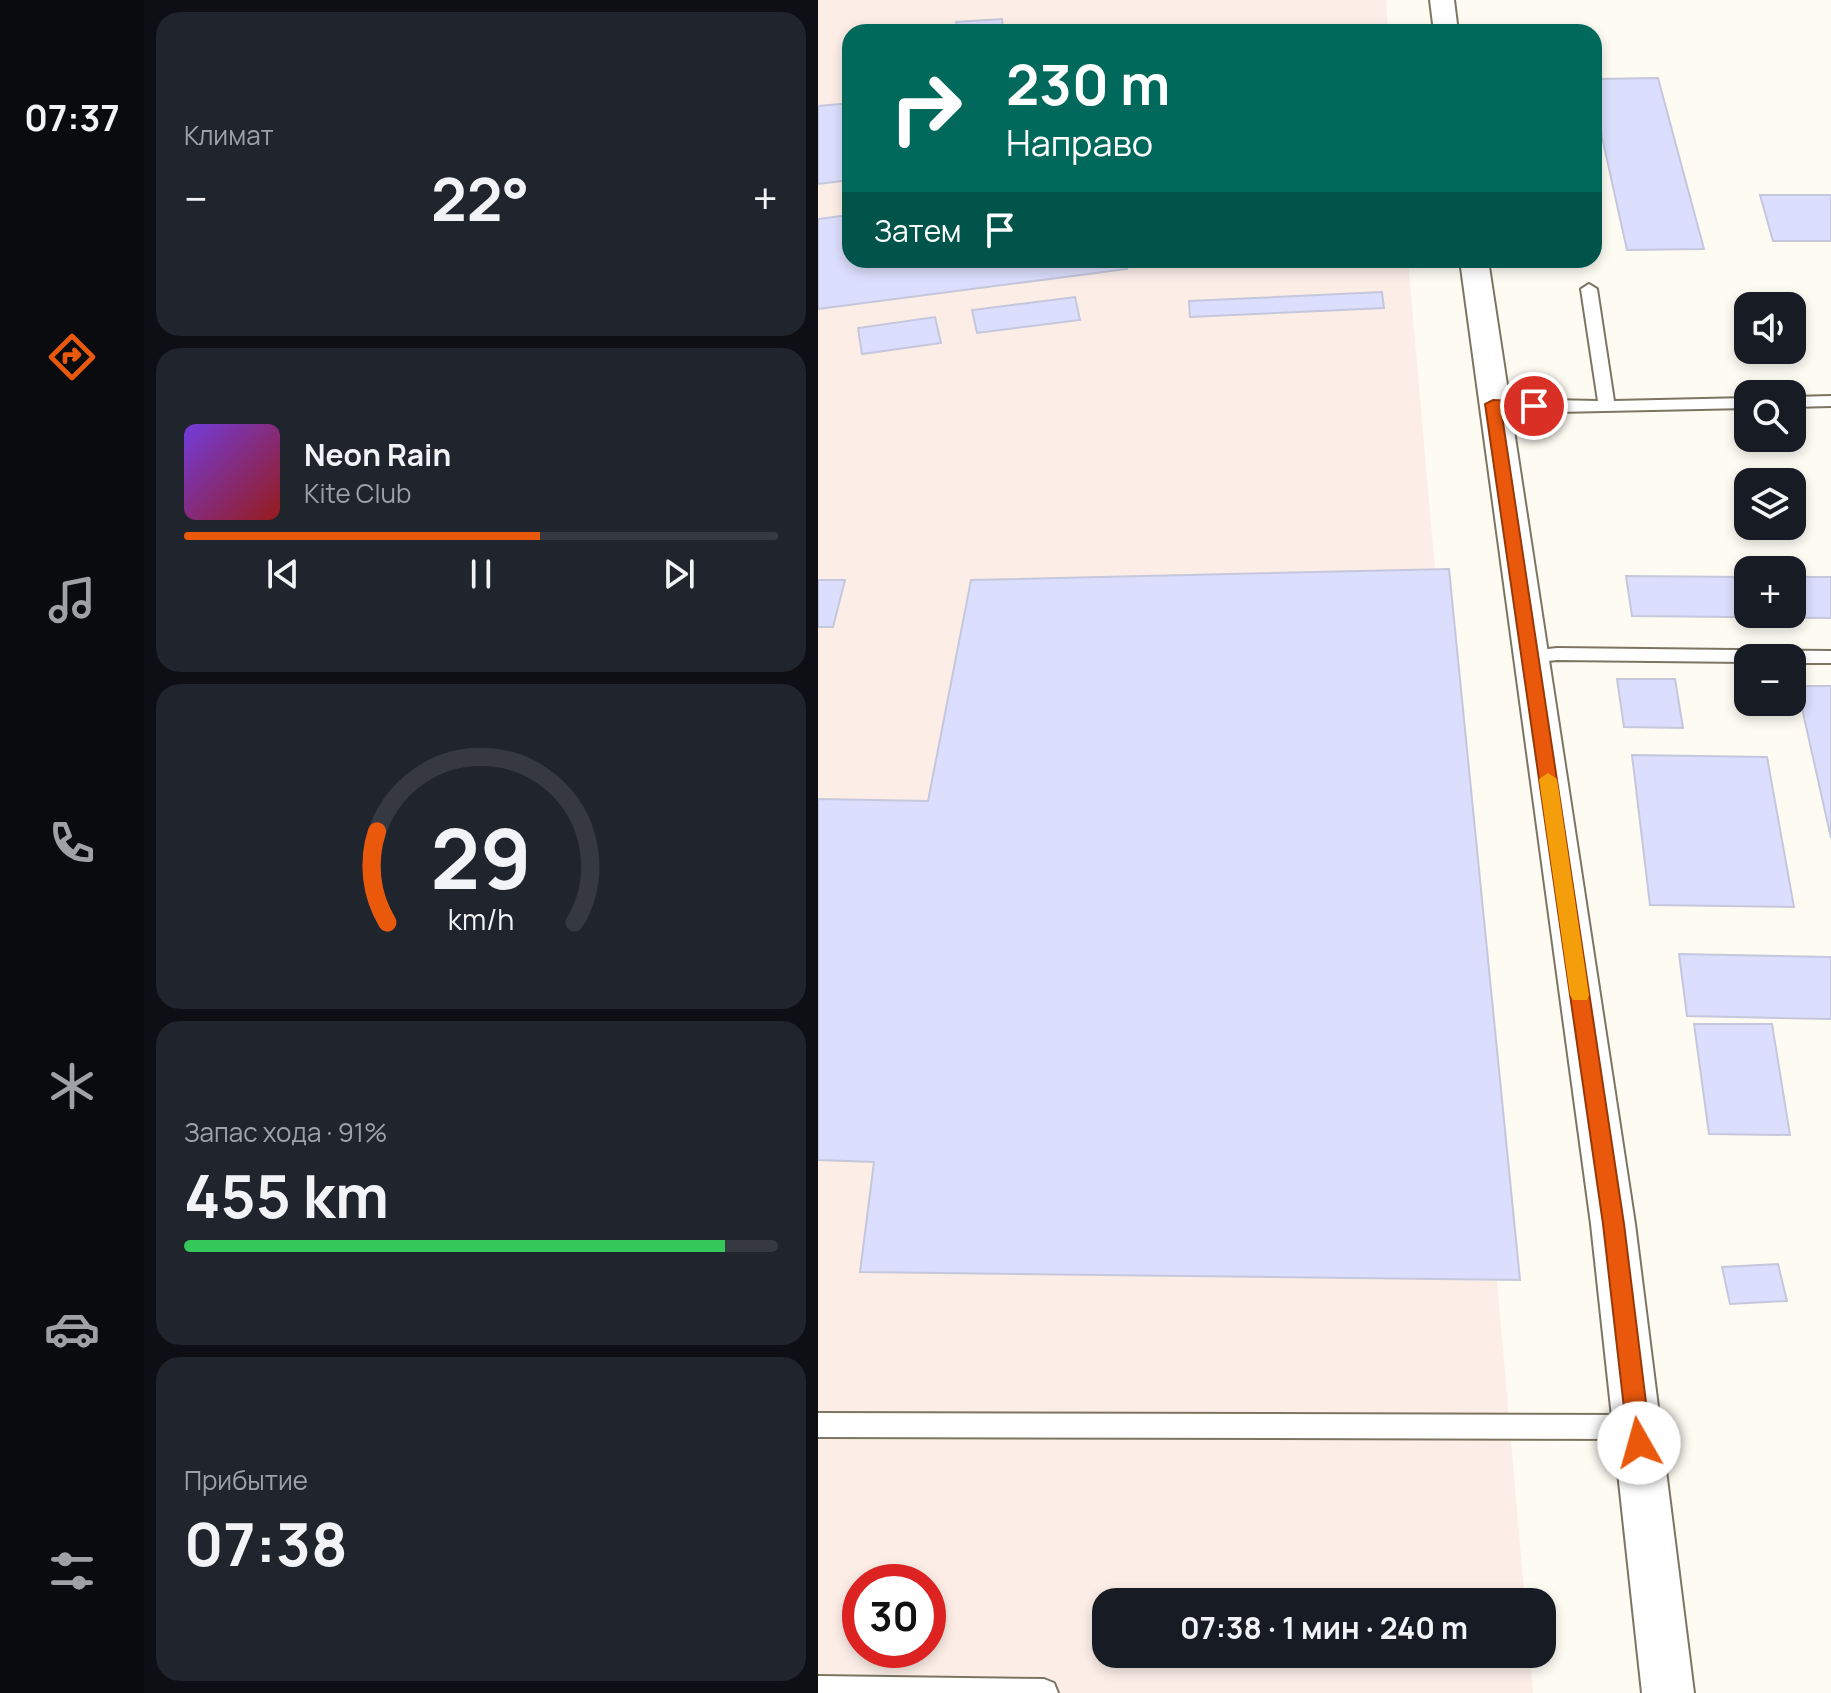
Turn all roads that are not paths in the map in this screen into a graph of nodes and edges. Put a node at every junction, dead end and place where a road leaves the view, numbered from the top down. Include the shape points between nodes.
1 (1442, 0) edge
2 (1445, 24) edge
3 (1475, 268) edge
4 (1589, 289) dead end
5 (1831, 401) edge
6 (1806, 402) edge
7 (1734, 403) edge
8 (1493, 404) junction
9 (1607, 406) junction
10 (1530, 657) junction
11 (1831, 657) edge
12 (818, 1425) edge
13 (1637, 1427) junction
14 (818, 1690) edge
15 (1044, 1693) edge
16 (1668, 1693) edge

1 - 2 street
3 - 8 street
4 - 9 lane
5 - 6 lane
7 - 9 lane
8 - 9 lane
8 - 10 street
10 - 11 lane
10 - 13 street via 1613,1224
12 - 13 lane
13 - 16 street
14 - 15 lane

